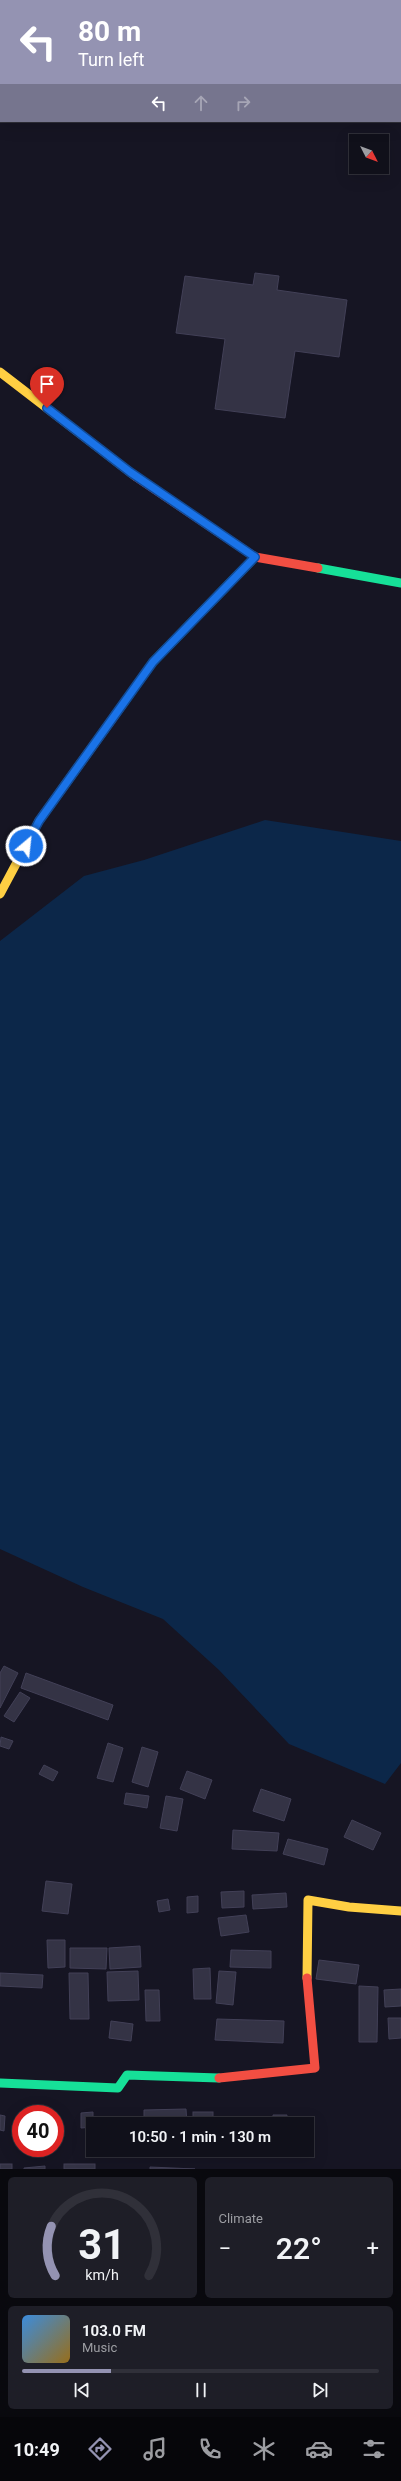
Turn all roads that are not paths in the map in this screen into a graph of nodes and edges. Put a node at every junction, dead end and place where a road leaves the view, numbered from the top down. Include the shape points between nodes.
1 (0, 372) edge
2 (255, 557) junction
3 (401, 583) edge
4 (0, 894) edge
5 (401, 1911) edge
6 (0, 2083) edge

1 - 2 street via 130,472
2 - 3 street
2 - 4 street via 153,662 39,821
5 - 6 street via 349,1907 308,1900 307,1979 315,2068 223,2078 127,2075 118,2088

